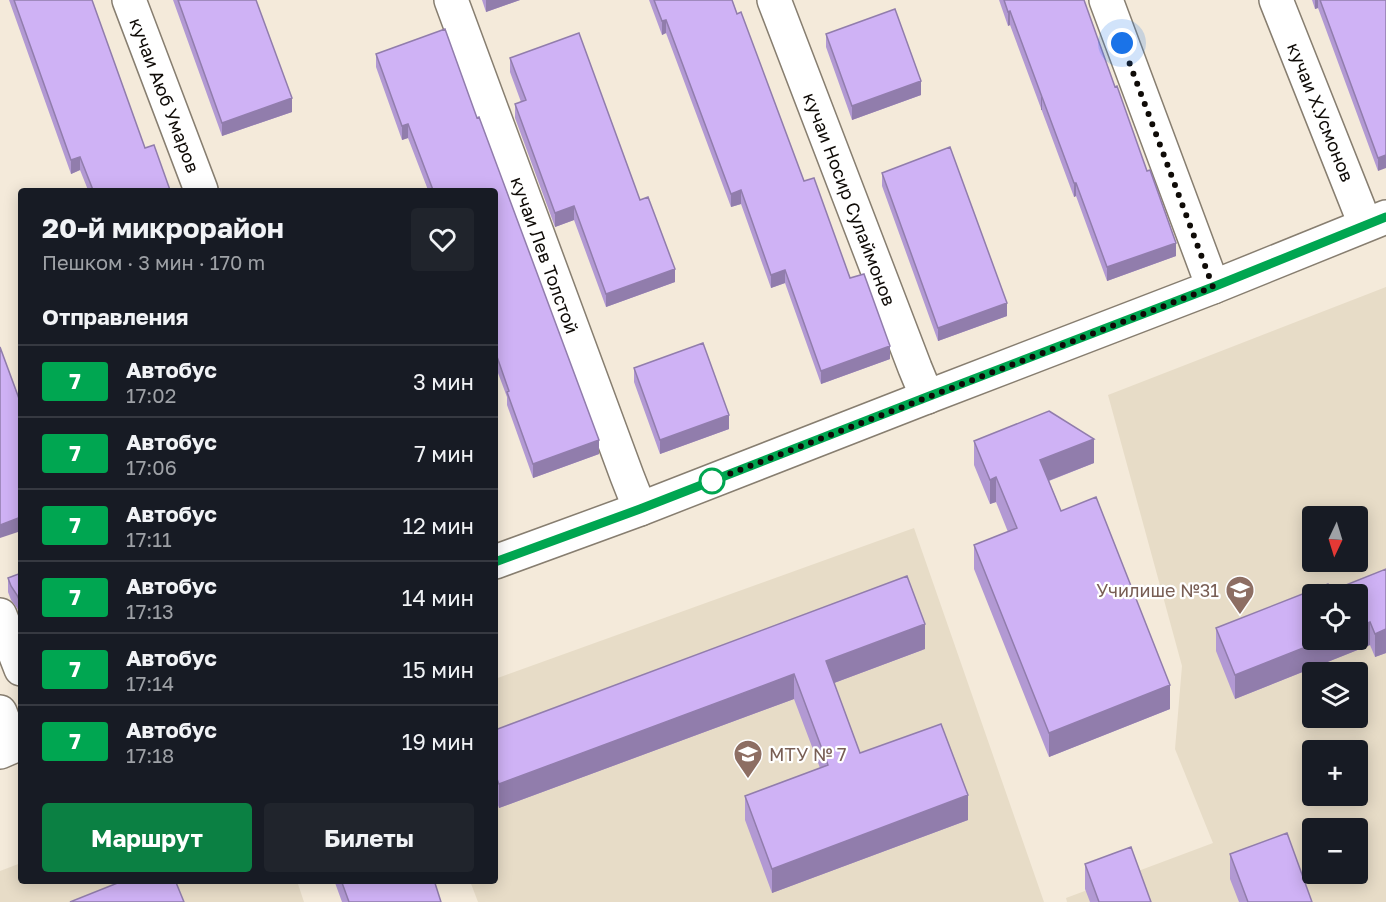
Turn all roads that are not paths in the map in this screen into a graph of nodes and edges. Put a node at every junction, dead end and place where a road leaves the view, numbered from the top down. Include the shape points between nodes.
1 (129, 0) edge
2 (451, 0) edge
3 (774, 0) edge
4 (1106, 0) edge
5 (1276, 0) edge
6 (200, 188) edge
7 (1376, 220) edge
8 (1213, 287) junction
9 (927, 397) junction
10 (640, 509) junction
11 (498, 561) edge
12 (0, 615) edge
13 (18, 661) edge
14 (0, 712) edge
15 (12, 747) edge

1 - 6 street, кучаи Аюб Умаров
2 - 10 street, кучаи Лев Толстой
3 - 9 street, кучаи Носир Сулаймонов
4 - 8 street
5 - 7 street, кучаи Х.Усмонов
7 - 8 street
8 - 9 street
9 - 10 street
10 - 11 street
12 - 13 street
14 - 15 street

